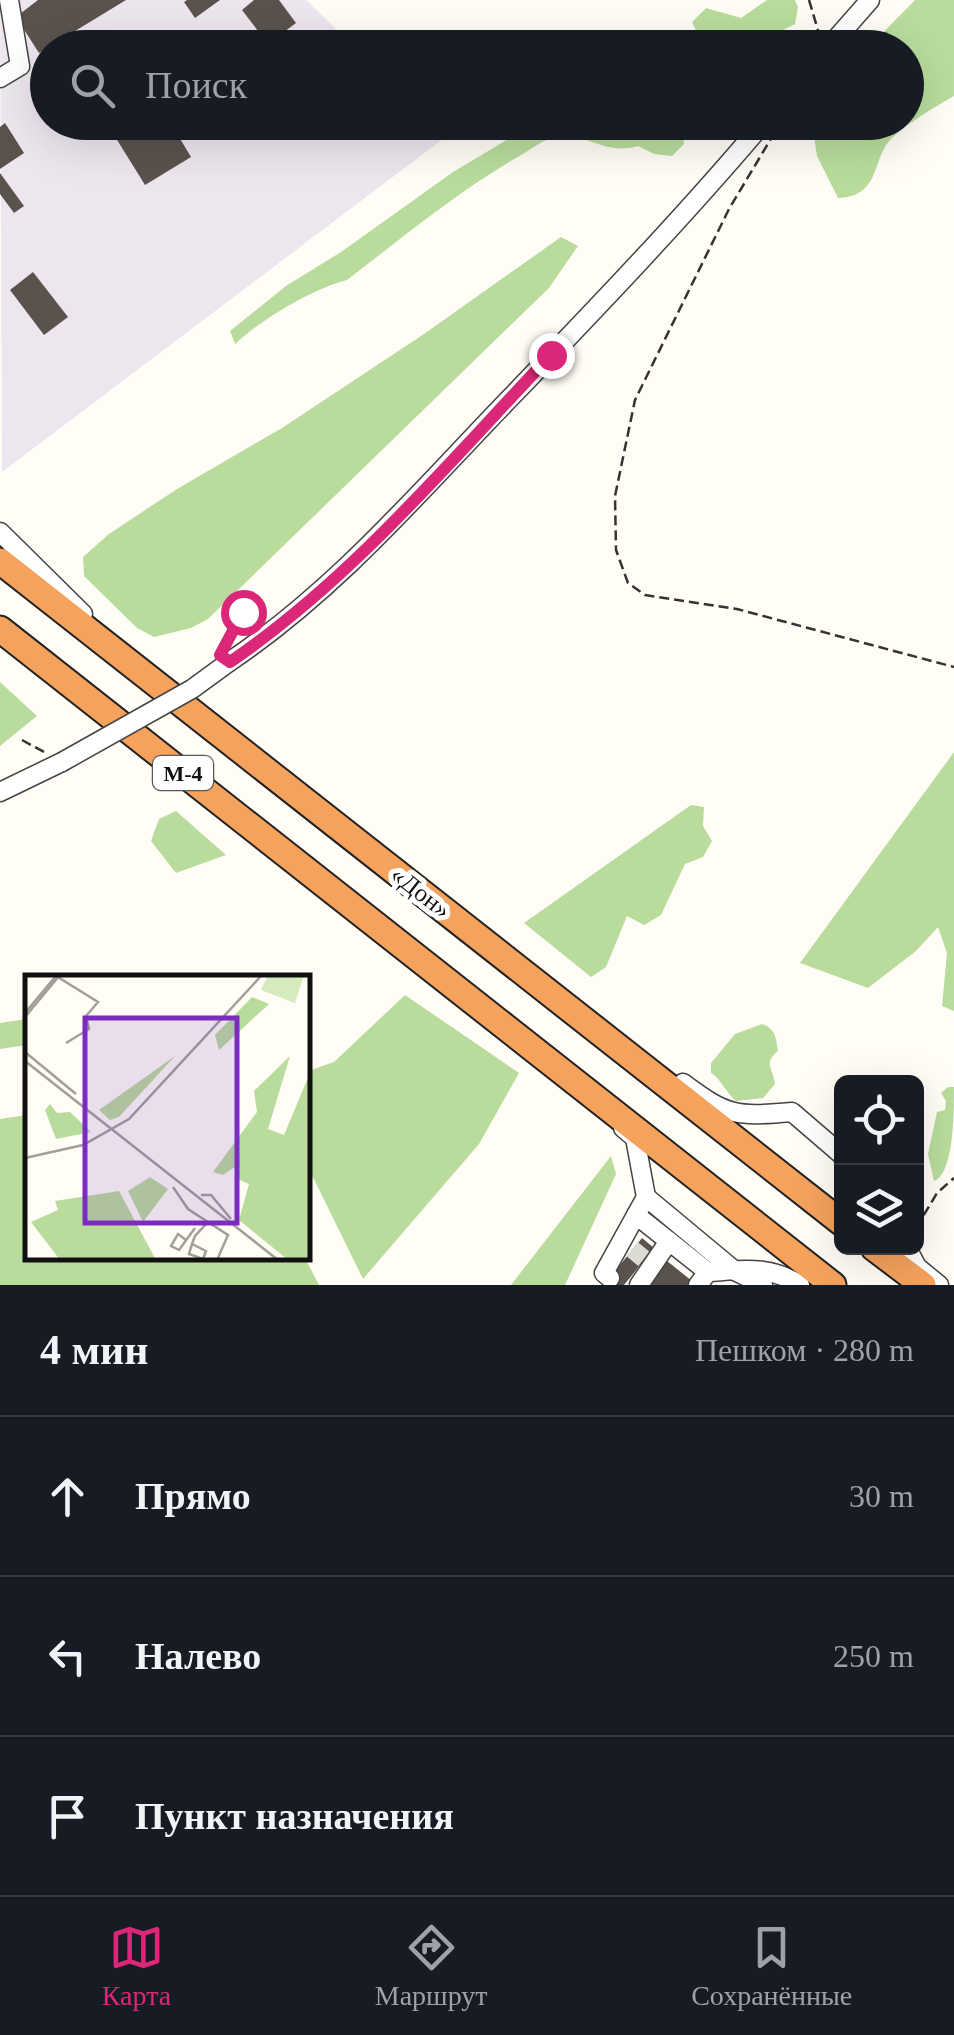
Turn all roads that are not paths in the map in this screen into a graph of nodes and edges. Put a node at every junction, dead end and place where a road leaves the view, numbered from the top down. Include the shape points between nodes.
1 (9, 0) edge
2 (870, 0) edge
3 (842, 30) edge
4 (0, 78) edge
5 (748, 140) edge
6 (0, 532) edge
7 (0, 561) edge
8 (0, 628) edge
9 (148, 677) junction
10 (0, 792) edge
11 (550, 1061) junction
12 (637, 1062) junction
13 (834, 1148) edge
14 (646, 1198) junction
15 (636, 1215) junction
16 (834, 1217) edge
17 (669, 1241) junction
18 (638, 1254) junction
19 (883, 1255) edge
20 (911, 1255) edge
21 (610, 1278) dead end
22 (717, 1278) edge
23 (639, 1285) edge
24 (763, 1285) edge
25 (800, 1285) edge
26 (833, 1285) edge
27 (924, 1285) edge
28 (939, 1285) edge

1 - 4 street via 20,66
2 - 3 street
5 - 10 street, bridge via 370,547 276,630 192,689
6 - 9 street
7 - 9 highway, «Дон» / М-4
8 - 11 highway, М-4
9 - 12 highway, «Дон» / М-4
11 - 14 street via 560,1078 635,1138
11 - 26 highway, М-4
12 - 13 street via 664,1068 720,1111 792,1112
12 - 16 highway, «Дон» / М-4
14 - 15 street
14 - 22 street
15 - 17 street
15 - 18 street
17 - 18 street
17 - 22 street
18 - 21 street via 604,1273
18 - 23 street
19 - 27 highway
20 - 28 street
22 - 24 street
22 - 25 street via 763,1268

